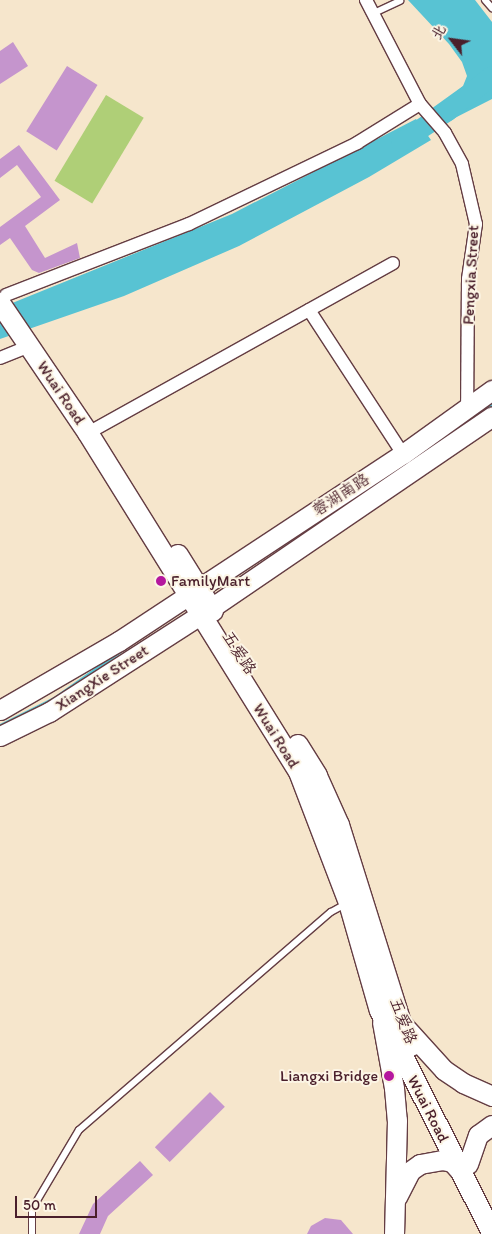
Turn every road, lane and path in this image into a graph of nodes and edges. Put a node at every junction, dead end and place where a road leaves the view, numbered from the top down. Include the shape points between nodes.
1 (366, 0) edge
2 (400, 1) edge
3 (374, 13) junction
4 (420, 104) junction
5 (393, 263) dead end
6 (2, 295) edge
7 (309, 310) junction
8 (27, 338) junction
9 (0, 358) edge
10 (492, 390) edge
11 (467, 409) junction
12 (485, 421) edge
13 (93, 431) junction
14 (403, 454) junction
15 (192, 592) junction
16 (205, 612) junction
17 (0, 710) edge
18 (0, 736) edge
19 (349, 902) junction
20 (380, 1011) junction
21 (401, 1022) junction
22 (492, 1096) edge
23 (492, 1125) edge
24 (464, 1167) junction
25 (393, 1205) junction
26 (492, 1210) edge
27 (492, 1233) edge
28 (32, 1234) edge
29 (394, 1234) edge

1 - 3 street, Pengxia Street
2 - 3 lane
3 - 4 street, Pengxia Street
4 - 6 street via 357,143 189,224
4 - 11 street, Pengxia Street via 445,133 462,164 476,224 468,279
5 - 7 street
6 - 8 main road, Wuai Road
7 - 13 street
7 - 14 street
8 - 9 street
8 - 13 main road, Wuai Road
10 - 11 main road, 蓉湖南路
11 - 12 main road
11 - 14 main road, 蓉湖南路
12 - 16 main road, 蓉湖南路
13 - 15 main road, Wuai Road
14 - 15 main road, 蓉湖南路
15 - 16 main road, Wuai Road
15 - 17 main road, 蓉湖南路 via 119,641
16 - 18 main road, XiangXie Street via 49,712
16 - 19 main road, Wuai Road via 299,772
16 - 21 main road, 五爱路 via 317,776 364,898
19 - 20 main road, Wuai Road
19 - 28 lane via 331,912 79,1130 32,1209
20 - 24 main road, Wuai Road
20 - 25 main road via 395,1096
21 - 22 main road via 444,1070 463,1084
21 - 24 main road, 五爱路
23 - 24 main road via 478,1135
24 - 25 main road via 442,1160 420,1164 410,1171
24 - 26 main road
24 - 27 main road
25 - 29 main road

